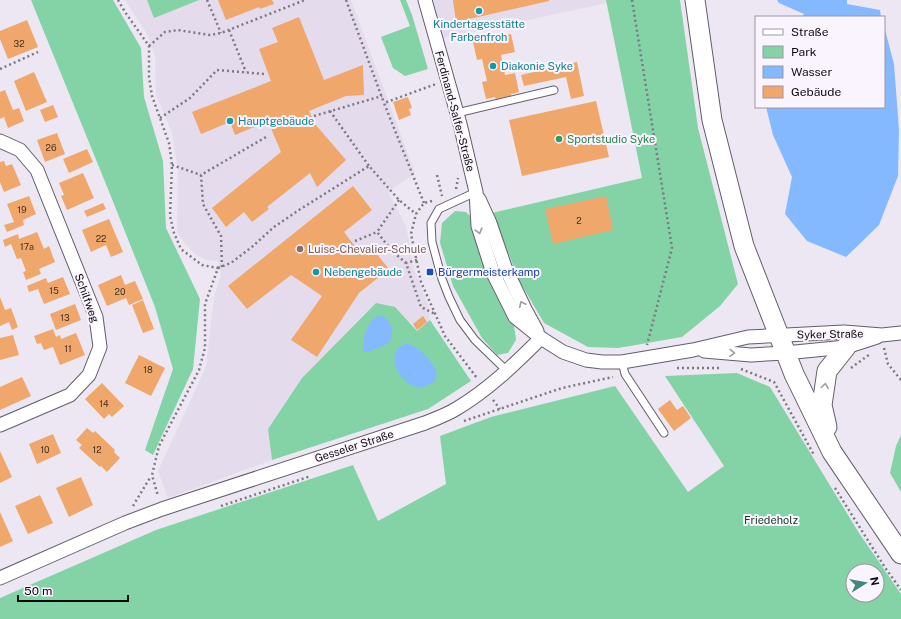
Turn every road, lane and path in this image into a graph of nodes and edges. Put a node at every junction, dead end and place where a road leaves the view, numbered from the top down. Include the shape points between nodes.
1 (118, 0) edge
2 (207, 0) edge
3 (305, 0) edge
4 (346, 0) edge
5 (632, 0) edge
6 (695, 0) edge
7 (424, 3) edge
8 (229, 30) junction
9 (221, 33) junction
10 (149, 46) junction
11 (38, 52) dead end
12 (0, 69) edge
13 (246, 72) junction
14 (264, 74) dead end
15 (436, 84) dead end
16 (554, 90) dead end
17 (382, 96) junction
18 (384, 103) junction
19 (330, 111) junction
20 (457, 113) junction
21 (314, 116) dead end
22 (160, 118) junction
23 (266, 137) dead end
24 (0, 141) edge
25 (172, 165) junction
26 (369, 166) junction
27 (201, 175) junction
28 (436, 175) dead end
29 (476, 192) junction
30 (442, 197) dead end
31 (399, 200) junction
32 (424, 203) dead end
33 (416, 214) dead end
34 (377, 232) junction
35 (355, 241) dead end
36 (417, 260) dead end
37 (406, 263) junction
38 (222, 266) junction
39 (218, 268) junction
40 (436, 314) dead end
41 (901, 333) edge
42 (778, 335) junction
43 (882, 335) junction
44 (541, 338) junction
45 (846, 347) junction
46 (694, 350) junction
47 (785, 353) junction
48 (643, 358) junction
49 (622, 362) junction
50 (888, 364) dead end
51 (507, 371) junction
52 (901, 380) edge
53 (500, 409) dead end
54 (464, 421) dead end
55 (0, 425) edge
56 (664, 433) dead end
57 (832, 452) junction
58 (317, 474) dead end
59 (152, 475) junction
60 (220, 506) dead end
61 (162, 509) junction
62 (125, 523) junction
63 (901, 554) edge
64 (0, 578) edge

1 - 10 path
2 - 9 path
3 - 8 path
4 - 17 path
5 - 48 path via 672,248
6 - 42 main road via 712,120 744,246
7 - 20 street, Ferdinand-Salfer-Straße
8 - 9 path
8 - 13 path
9 - 10 path via 210,35 178,30 165,32
10 - 22 path via 150,83
11 - 12 path
13 - 14 path
13 - 22 path via 217,70 190,98
15 - 18 path
16 - 20 lane
17 - 18 path
17 - 19 path
18 - 32 path
19 - 21 path
19 - 26 path
20 - 29 street, Ferdinand-Salfer-Straße
22 - 25 path via 169,143
23 - 27 path
24 - 55 street, Schilfweg via 20,150 37,170 96,317 100,346 89,375 70,394
25 - 27 path
25 - 39 path via 170,216 181,249 202,265
26 - 31 path
26 - 38 path via 274,227 254,246 231,263
27 - 38 path via 203,204 221,236
28 - 30 path
29 - 44 street, Ferdinand-Salfer-Straße via 478,226 493,274 515,317
29 - 51 lane via 439,209 431,223 432,242 442,279 460,320 475,340
31 - 33 path
31 - 34 path
34 - 35 path
34 - 37 path via 392,251
36 - 37 path
37 - 40 path via 421,307
38 - 39 path
39 - 59 path via 205,304 205,348 199,370 159,446
41 - 43 street, Syker Straße
42 - 43 street, Syker Straße via 844,332
42 - 46 street via 748,337
42 - 47 main road
43 - 45 street, Syker Straße
44 - 49 street via 563,352 586,360
44 - 51 street, Gesseler Straße
45 - 47 street, Syker Straße
57 -> 45 main road via 822,405 827,371
46 -> 47 street via 751,355
46 - 48 street
47 - 57 main road
48 - 49 street
49 - 56 lane via 627,378
50 - 52 path
51 - 61 street, Gesseler Straße via 455,409 425,423
53 - 54 path
57 - 63 main road
58 - 60 path
59 - 61 path
59 - 62 path
61 - 62 street, Gesseler Straße
62 - 64 street, Gesseler Straße

